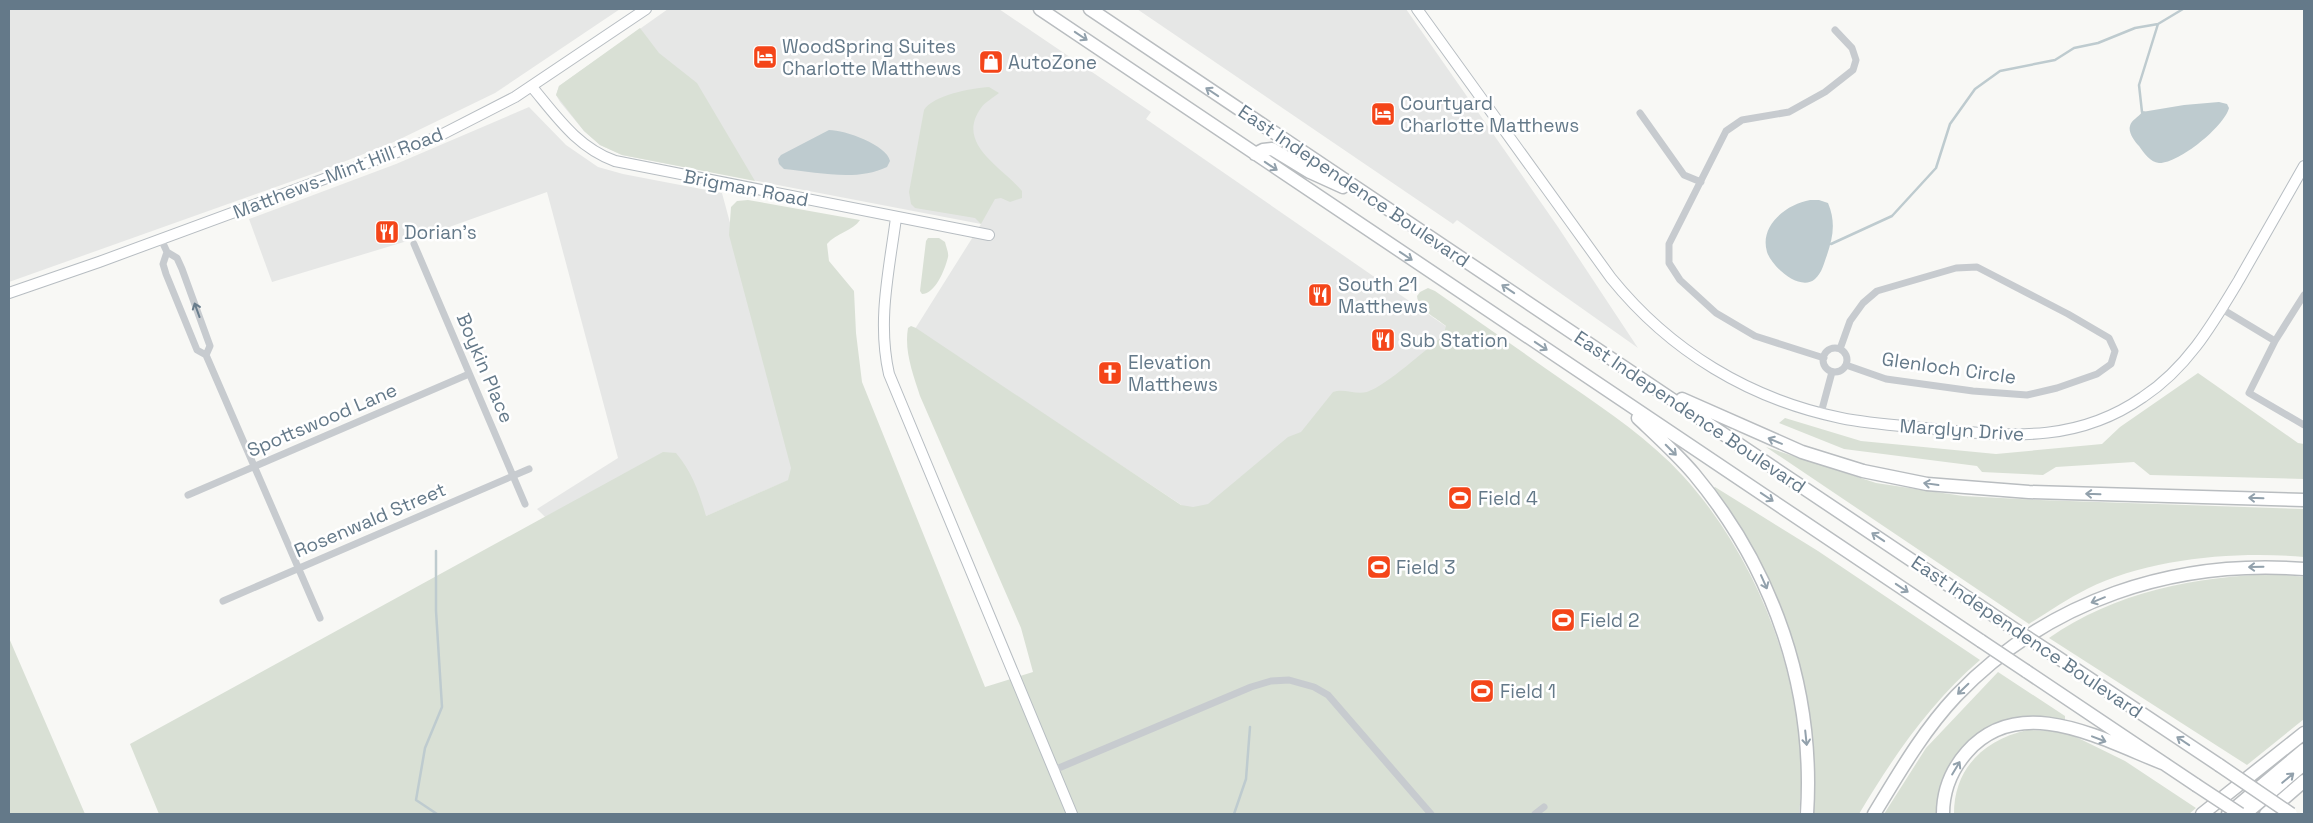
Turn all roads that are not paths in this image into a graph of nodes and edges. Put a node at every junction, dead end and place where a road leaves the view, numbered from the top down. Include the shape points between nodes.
1 (646, 9) edge
2 (1040, 9) edge
3 (1090, 9) edge
4 (1417, 9) edge
5 (1835, 30) dead end
6 (532, 86) junction
7 (1640, 113) dead end
8 (1255, 154) junction
9 (2304, 166) edge
10 (1701, 182) junction
11 (1379, 203) junction
12 (896, 218) junction
13 (989, 235) dead end
14 (161, 239) junction
15 (414, 244) dead end
16 (167, 252) junction
17 (9, 293) edge
18 (2304, 295) edge
19 (2222, 309) junction
20 (2275, 342) junction
21 (1840, 349) junction
22 (206, 355) junction
23 (1824, 358) junction
24 (1846, 365) junction
25 (1832, 372) junction
26 (469, 374) junction
27 (1650, 385) junction
28 (1610, 392) junction
29 (1821, 413) junction
30 (2304, 425) edge
31 (255, 466) junction
32 (529, 469) dead end
33 (513, 475) junction
34 (188, 495) dead end
35 (2304, 500) edge
36 (525, 504) dead end
37 (299, 568) junction
38 (2304, 569) edge
39 (223, 601) dead end
40 (320, 618) dead end
41 (2304, 733) edge
42 (2304, 750) edge
43 (2166, 764) junction
44 (2304, 764) edge
45 (1054, 770) junction
46 (2304, 781) edge
47 (1544, 807) dead end
48 (1072, 814) edge
49 (1431, 814) edge
50 (1535, 814) edge
51 (1807, 814) edge
52 (1874, 814) edge
53 (1943, 814) edge
54 (2202, 814) edge
55 (2228, 814) edge
56 (2240, 814) edge
57 (2245, 814) edge
58 (2266, 814) edge
59 (2292, 814) edge

1 - 6 street, Matthews-Mint Hill Road
2 -> 8 highway, East Independence Boulevard
11 -> 3 highway, East Independence Boulevard
4 - 29 street, Marglyn Drive via 1636,308 1682,348 1714,370 1756,392
5 - 10 street via 1852,48 1856,60 1853,70 1790,112 1742,120 1726,131
6 - 12 street, Brigman Road via 574,137 591,151 615,161
6 - 14 street, Matthews-Mint Hill Road via 482,116 435,138
7 - 10 street via 1684,175
8 - 11 highway via 1267,149 1277,151 1310,172
8 -> 28 highway, East Independence Boulevard
9 - 19 street, Marglyn Drive
10 - 23 street via 1669,244 1669,263 1680,280 1716,313 1756,336
27 -> 11 highway, East Independence Boulevard
12 - 13 street, Brigman Road
12 - 45 street via 883,317 889,374
14 - 16 street
14 - 17 street, Matthews-Mint Hill Road
15 - 26 street, Boykin Place
16 - 22 street via 166,274 197,350
22 -> 16 street via 210,346 182,269 177,258
18 - 20 street
19 - 20 street
19 - 29 street, Marglyn Drive via 2189,357 2172,374 2142,398 2104,418 2074,428 2016,436 1874,423
20 - 30 street via 2249,393
21 - 23 street via 1830,350
21 - 24 street via 1846,356
21 - 24 street, Glenloch Circle via 1850,321 1863,302 1877,291 1956,268 1977,267 2109,338 2115,351 2111,364 2098,374 2027,395 1886,379
22 - 31 street
23 - 25 street via 1825,366
24 - 25 street
25 - 29 street
26 - 31 street, Spottswood Lane
26 - 33 street, Boykin Place
35 -> 27 highway via 2029,492 1927,484 1862,471 1802,452
59 -> 27 highway, East Independence Boulevard, bridge
28 -> 43 highway, East Independence Boulevard, bridge
28 -> 51 highway via 1693,473 1730,522 1760,574 1783,627 1798,684 1807,742
31 - 34 street, Spottswood Lane
31 - 37 street
32 - 33 street, Rosenwald Street
33 - 36 street, Boykin Place
33 - 37 street, Rosenwald Street
37 - 39 street, Rosenwald Street
37 - 40 street
38 -> 52 highway via 2240,567 2177,575 2115,592 2057,619 2003,654 1956,696 1917,745
41 - 54 highway
42 - 55 highway
53 -> 43 highway via 1947,787 1962,758 1987,735 2018,724 2041,722 2063,726
43 - 56 highway, East Independence Boulevard, bridge
57 -> 44 highway
45 - 48 street
45 - 49 street via 1251,686 1289,680 1314,687 1335,701
46 - 58 highway
47 - 50 street

